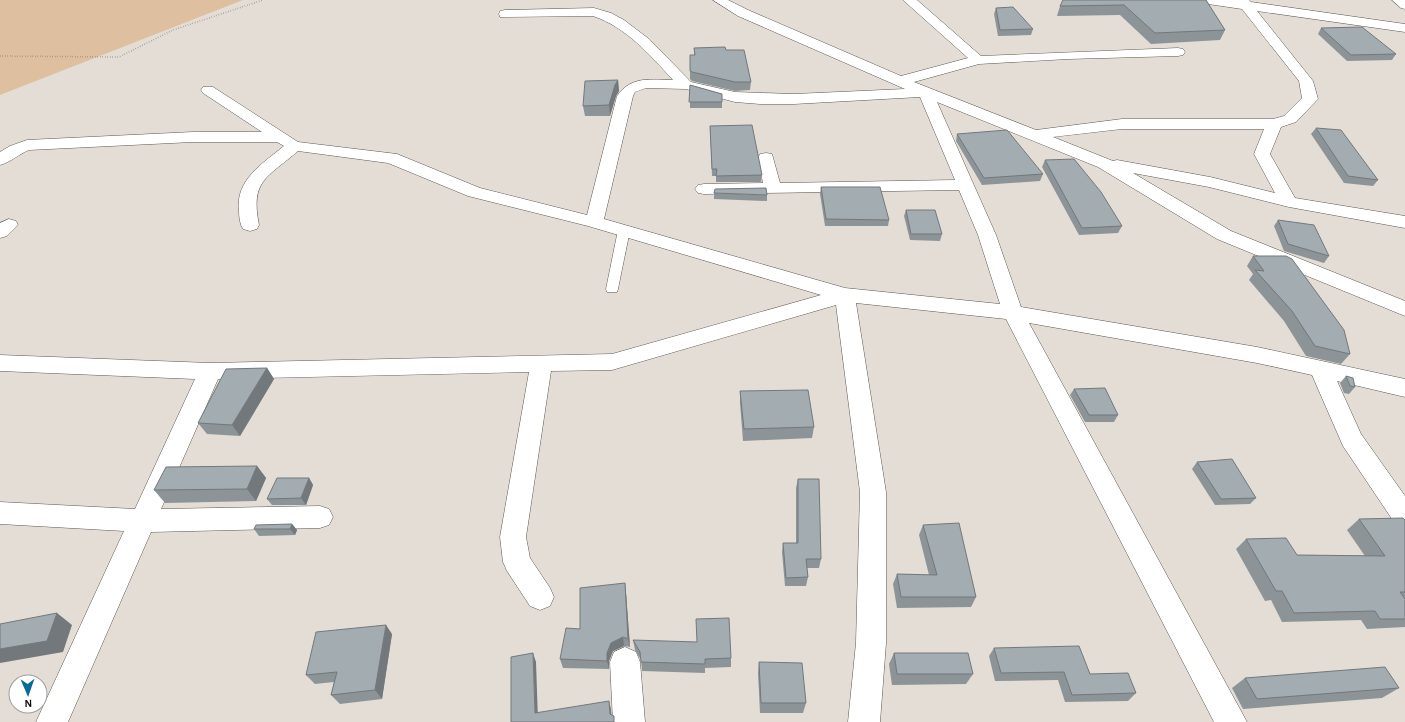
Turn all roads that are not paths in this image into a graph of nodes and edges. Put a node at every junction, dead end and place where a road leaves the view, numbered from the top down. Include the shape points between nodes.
1 (719, 0) edge
2 (909, 0) edge
3 (1208, 0) edge
4 (1398, 0) edge
5 (1245, 3) edge
6 (1405, 5) edge
7 (505, 14) dead end
8 (1405, 28) edge
9 (1178, 52) dead end
10 (978, 60) junction
11 (900, 81) junction
12 (686, 86) junction
13 (208, 90) dead end
14 (924, 92) junction
15 (1274, 124) junction
16 (1037, 135) junction
17 (287, 141) junction
18 (766, 158) dead end
19 (0, 160) edge
20 (1104, 162) junction
21 (966, 185) junction
22 (704, 188) dead end
23 (773, 189) junction
24 (1289, 202) junction
25 (594, 222) junction
26 (1405, 222) edge
27 (250, 225) dead end
28 (624, 230) junction
29 (612, 289) dead end
30 (845, 295) junction
31 (1405, 309) edge
32 (1013, 313) junction
33 (0, 363) edge
34 (541, 364) junction
35 (1320, 369) junction
36 (210, 371) junction
37 (1405, 388) edge
38 (0, 513) edge
39 (320, 517) dead end
40 (1405, 517) edge
41 (142, 521) junction
42 (540, 597) dead end
43 (625, 662) dead end
44 (52, 722) edge
45 (629, 722) edge
46 (864, 722) edge
47 (1231, 722) edge

1 - 11 street via 743,13
2 - 10 street
3 - 5 street
4 - 6 street
5 - 8 street
5 - 15 street via 1306,81 1310,99 1290,119
7 - 12 street via 594,12 608,15 660,57
9 - 10 street
10 - 11 street
11 - 14 street
12 - 14 street via 735,97 794,99
12 - 25 street via 644,84 630,89 625,96
13 - 17 street
14 - 16 street
14 - 21 street
15 - 16 street via 1122,124
15 - 24 street via 1262,154
16 - 20 street
17 - 19 street via 185,138 27,145 16,148
17 - 25 street via 391,158 474,192
17 - 27 street via 248,191
18 - 23 street
20 - 24 street via 1210,182
20 - 31 street via 1224,235
21 - 23 street
21 - 32 street via 988,235
22 - 23 street
24 - 26 street
25 - 28 street
28 - 29 lane
28 - 30 street
30 - 32 street
30 - 34 street via 612,362
30 - 46 street via 873,492 871,643
32 - 35 street via 1257,355
32 - 47 street
33 - 36 street
34 - 36 street
34 - 42 street via 513,537 517,562
35 - 37 street
35 - 40 street via 1352,439
36 - 41 street
38 - 41 street
39 - 41 street
41 - 44 street
43 - 45 street

